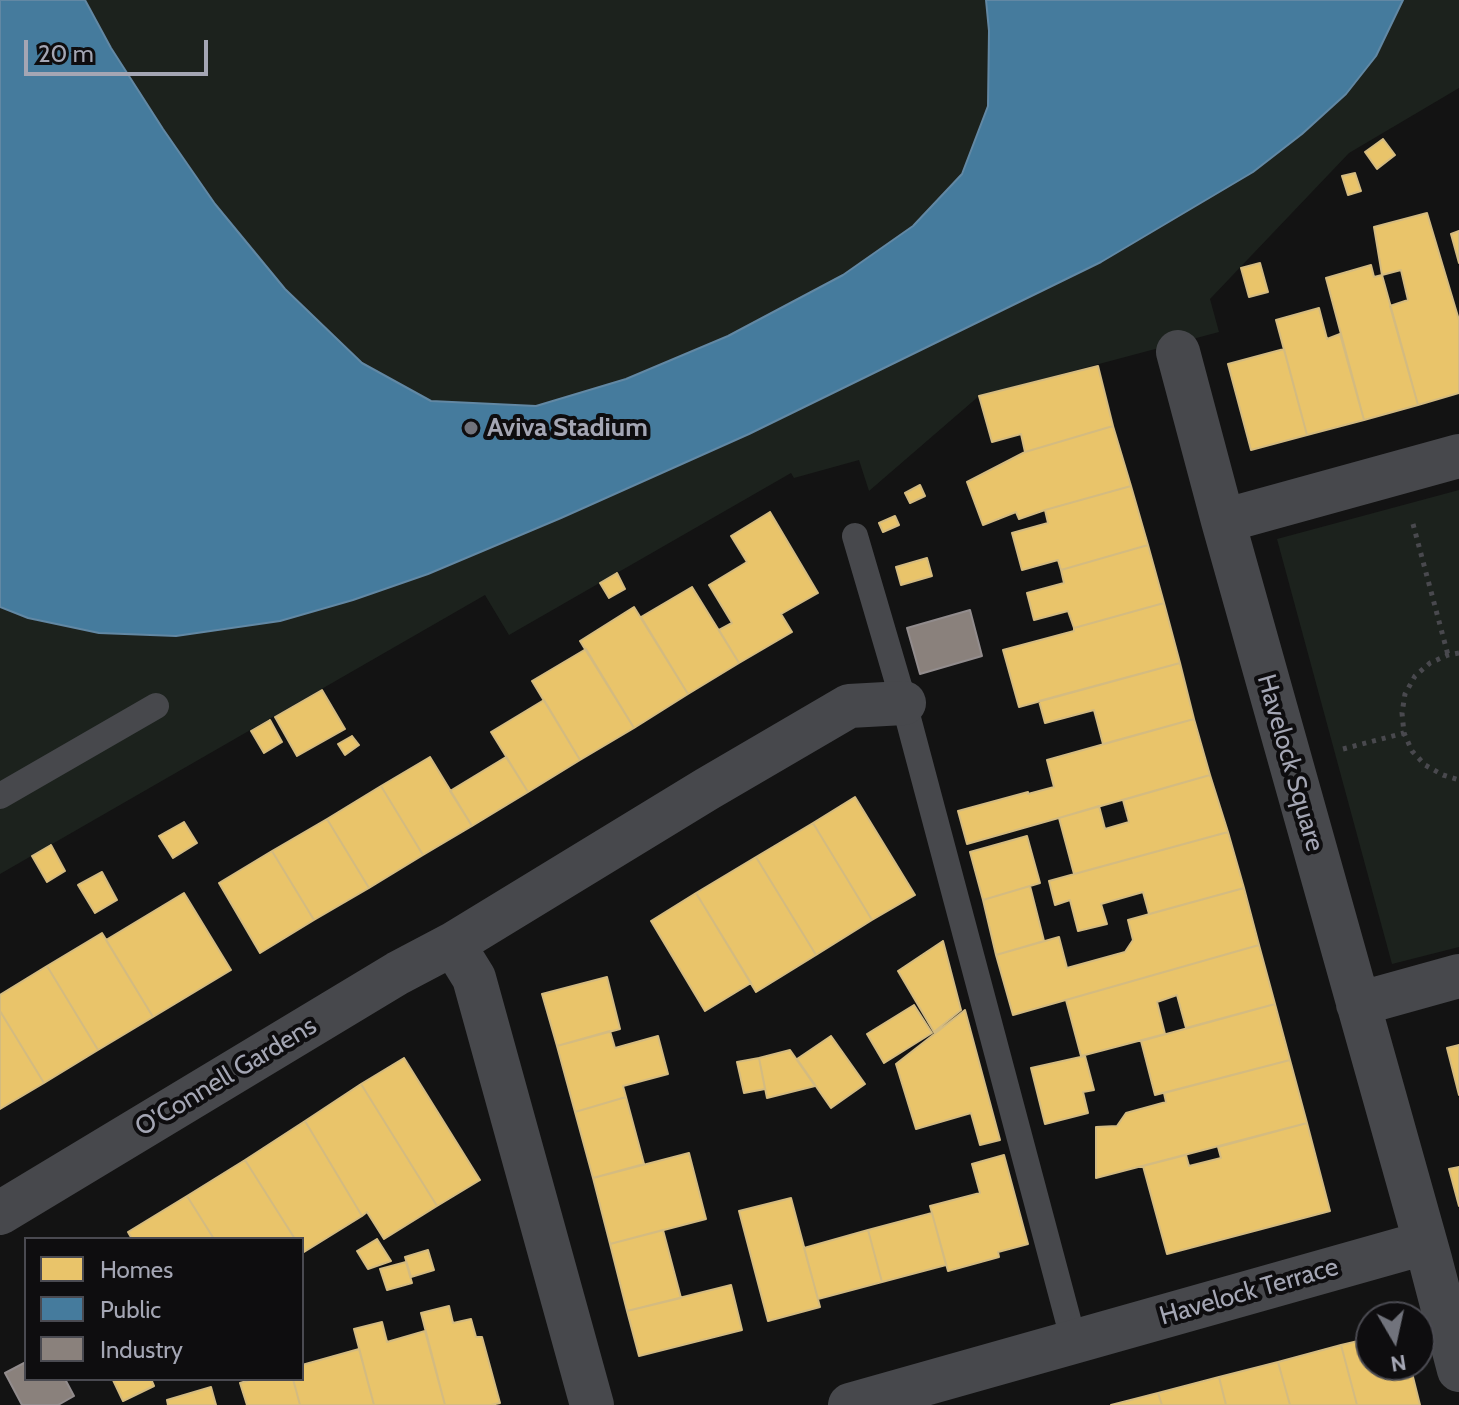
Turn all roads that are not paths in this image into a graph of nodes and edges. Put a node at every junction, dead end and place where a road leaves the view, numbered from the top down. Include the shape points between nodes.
1 (1178, 352) dead end
2 (1459, 456) edge
3 (1223, 521) junction
4 (855, 536) dead end
5 (904, 703) junction
6 (156, 706) dead end
7 (0, 796) edge
8 (453, 944) junction
9 (1459, 976) edge
10 (1358, 1004) junction
11 (0, 1213) edge
12 (1438, 1251) edge
13 (1074, 1342) junction
14 (1459, 1370) edge
15 (592, 1405) edge
16 (850, 1405) edge

1 - 3 street, Havelock Square
2 - 3 street
3 - 10 street, Havelock Square
4 - 5 lane
5 - 8 street, O'Connell Gardens via 849,706
5 - 13 lane
6 - 7 lane
8 - 11 street, O'Connell Gardens
8 - 15 street via 474,978
9 - 10 street
10 - 12 street, Havelock Square
12 - 13 street, Havelock Terrace
12 - 14 street, Havelock Square
13 - 16 street

